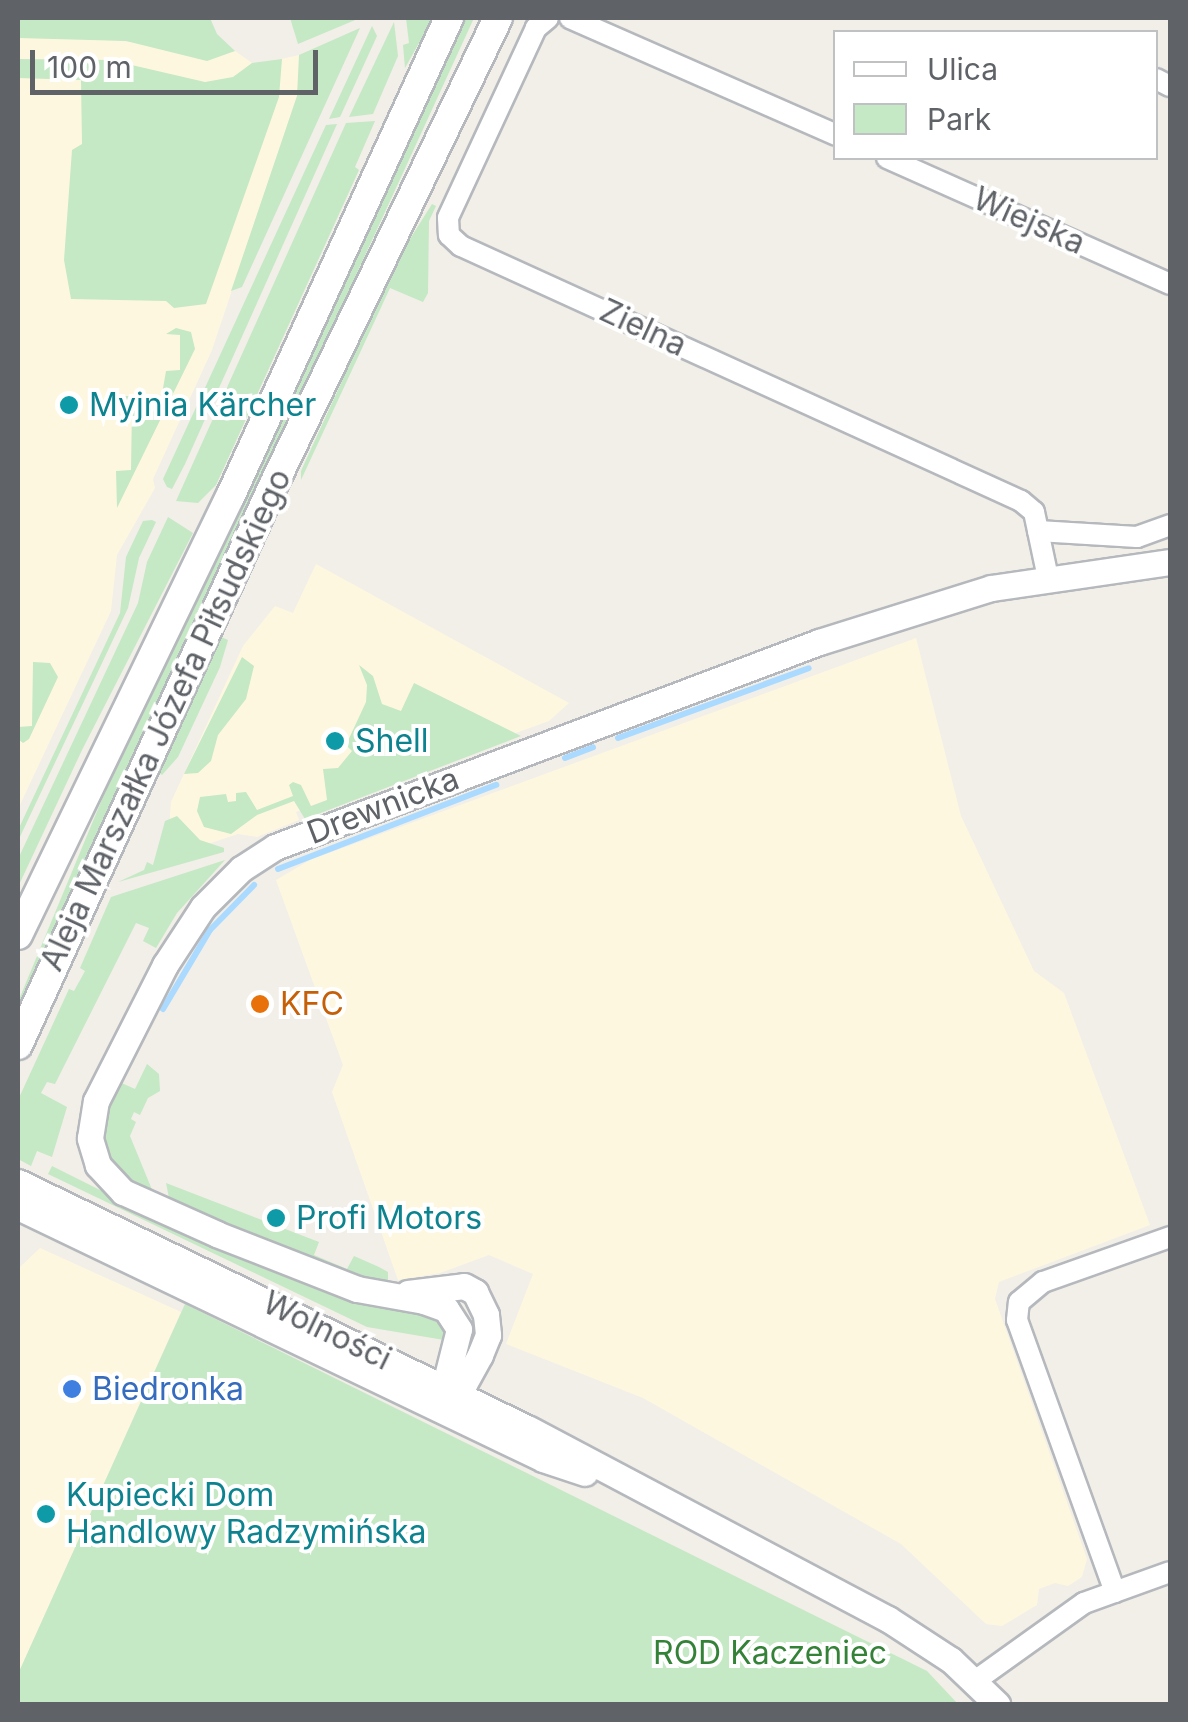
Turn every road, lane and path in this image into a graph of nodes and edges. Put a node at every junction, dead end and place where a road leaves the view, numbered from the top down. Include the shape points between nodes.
1 (449, 18) edge
2 (498, 18) edge
3 (570, 18) edge
4 (545, 19) edge
5 (833, 134) edge
6 (891, 160) edge
7 (1170, 284) edge
8 (1170, 524) edge
9 (1038, 531) junction
10 (1170, 562) edge
11 (1048, 578) junction
12 (18, 934) edge
13 (18, 1045) edge
14 (18, 1182) edge
15 (18, 1208) edge
16 (1170, 1237) edge
17 (447, 1397) junction
18 (1170, 1572) edge
19 (1116, 1592) junction
20 (975, 1681) junction
21 (997, 1704) edge

1 - 12 main road, Aleja Marszałka Józefa Piłsudskiego via 230,497
2 - 13 main road, Aleja Marszałka Józefa Piłsudskiego via 272,486
3 - 5 street
4 - 9 street, Zielna via 448,218 449,235 1021,501 1034,512
6 - 7 street, Wiejska
8 - 9 street via 1137,537
9 - 11 street, Zielna
10 - 11 street, Drewnicka
11 - 17 street, Drewnicka via 888,618 275,847 216,892 175,947 96,1101 90,1138 98,1165 138,1200 329,1280 396,1295 464,1286 482,1302 488,1335
14 - 17 street, Wolności
15 - 17 street, Wolności
16 - 19 street via 1042,1282 1019,1302 1017,1320
17 - 20 street, Wolności via 888,1619
18 - 19 street
19 - 20 street via 1084,1603
20 - 21 street, Wolności

